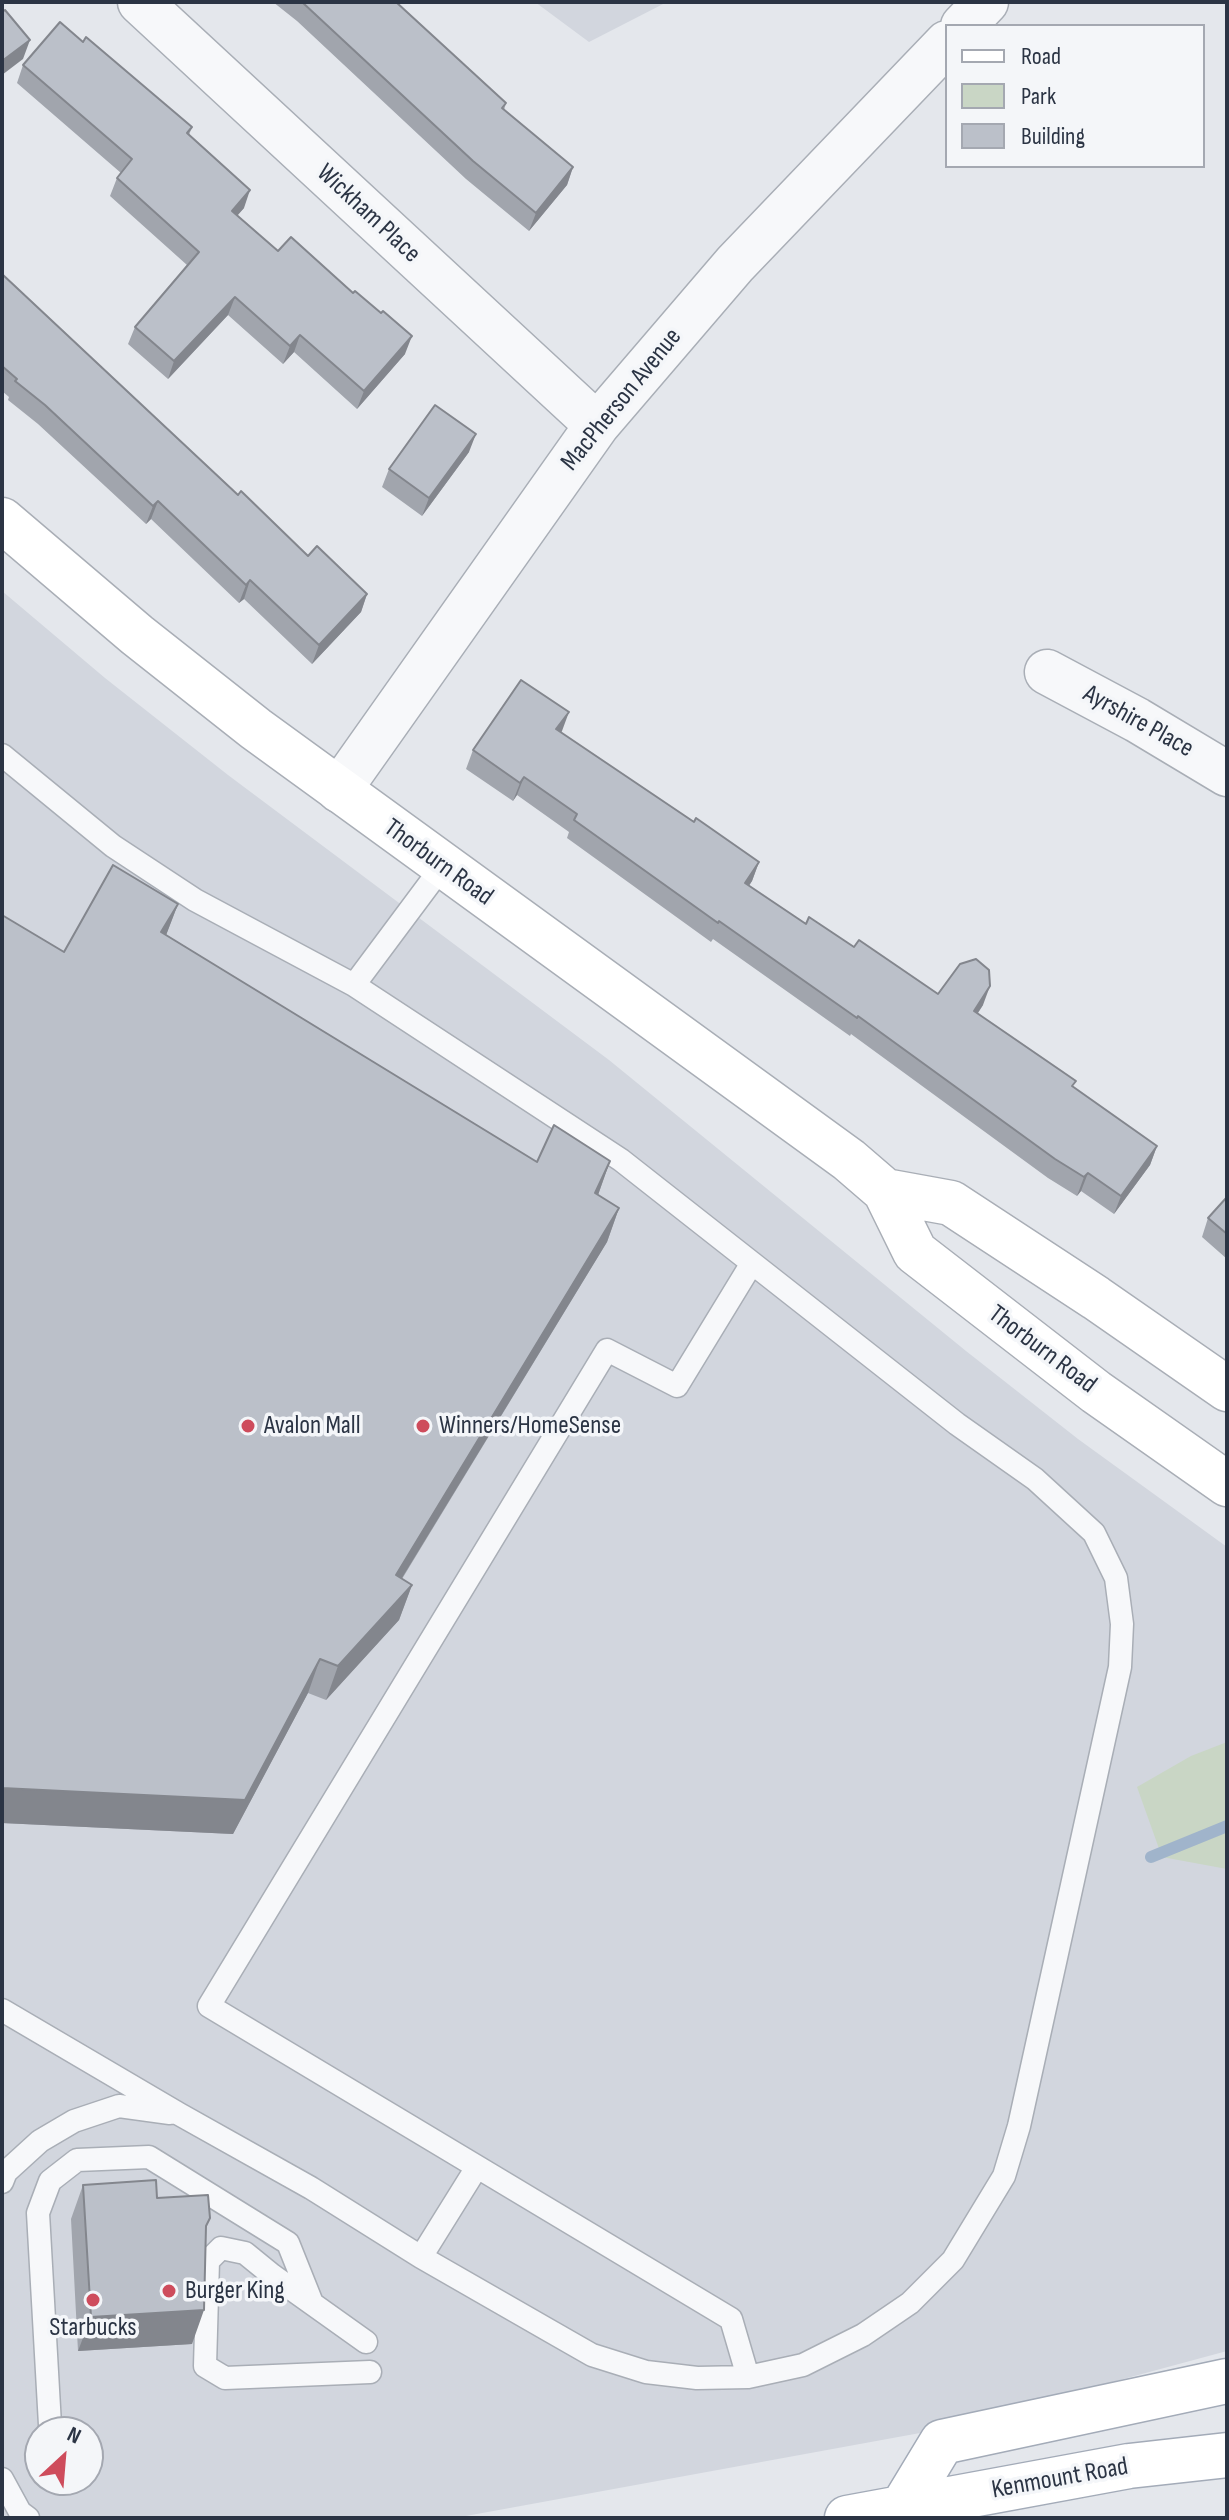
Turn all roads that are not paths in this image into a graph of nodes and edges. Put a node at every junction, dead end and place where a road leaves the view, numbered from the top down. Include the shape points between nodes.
1 (140, 2) edge
2 (986, 2) edge
3 (965, 24) edge
4 (945, 45) edge
5 (597, 425) junction
6 (2, 520) edge
7 (1047, 672) dead end
8 (4, 762) edge
9 (1227, 774) edge
10 (339, 790) junction
11 (442, 867) junction
12 (354, 985) junction
13 (885, 1191) junction
14 (752, 1263) junction
15 (1227, 1389) edge
16 (1227, 1484) edge
17 (2, 2010) edge
18 (179, 2114) junction
19 (477, 2167) junction
20 (2, 2182) edge
21 (421, 2257) junction
22 (312, 2303) junction
23 (366, 2342) dead end
24 (370, 2372) dead end
25 (748, 2377) junction
26 (1227, 2381) edge
27 (49, 2416) edge
28 (1227, 2455) edge
29 (2, 2479) edge
30 (902, 2508) junction
31 (28, 2518) edge
32 (847, 2518) edge

1 - 5 street, Wickham Place
2 - 3 street
4 - 5 street, MacPherson Avenue via 735,264
5 - 10 street, MacPherson Avenue
6 - 10 main road, Thorburn Road via 137,635
7 - 9 street, Ayrshire Place
8 - 12 lane via 113,846 195,900
10 - 11 main road, Thorburn Road
11 - 12 lane
11 - 13 main road, Thorburn Road
12 - 14 lane via 621,1160
13 - 15 main road via 951,1203
13 - 16 main road, Thorburn Road via 915,1252 1096,1392
14 - 19 lane via 677,1386 607,1350 209,2006
14 - 25 lane via 1035,1479 1094,1533 1116,1578 1122,1624 1110,1723 1004,2176 953,2260 910,2303 863,2335 803,2365
17 - 18 lane
18 - 20 lane via 119,2106 74,2121 40,2141
18 - 21 lane
19 - 21 lane
19 - 25 lane via 731,2319
21 - 25 lane via 592,2355 646,2372
22 - 23 lane
22 - 24 lane via 245,2253 221,2248 208,2261 205,2366 225,2378
22 - 27 lane via 288,2243 149,2157 77,2160 50,2181 38,2213
26 - 30 main road via 942,2442
28 - 30 main road, Kenmount Road via 1129,2466
29 - 31 lane
30 - 32 main road, Kenmount Road

